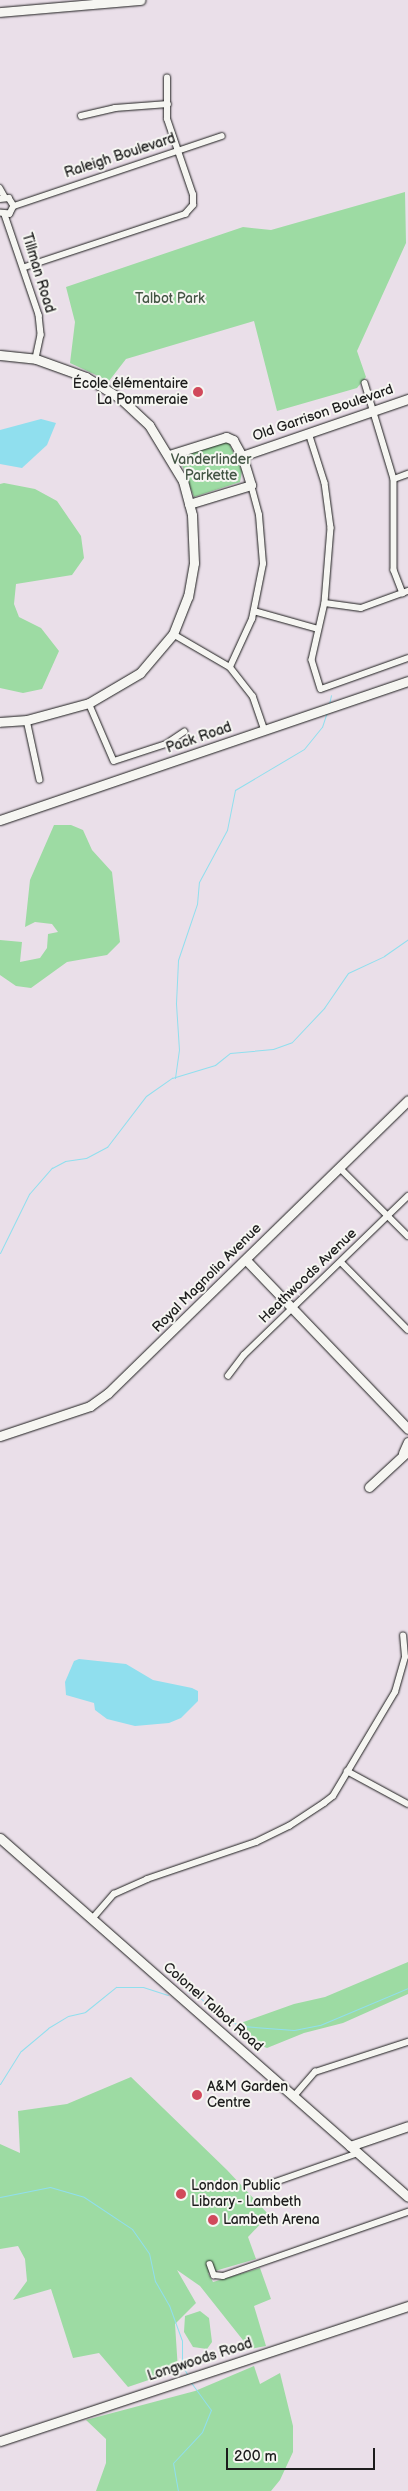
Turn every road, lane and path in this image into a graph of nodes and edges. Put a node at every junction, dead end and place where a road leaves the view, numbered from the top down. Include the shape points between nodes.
1 (140, 0) edge
2 (0, 12) edge
3 (167, 78) dead end
4 (168, 104) junction
5 (81, 116) dead end
6 (222, 136) dead end
7 (175, 150) junction
8 (0, 188) edge
9 (3, 198) edge
10 (13, 203) junction
11 (5, 214) edge
12 (25, 267) junction
13 (0, 354) edge
14 (36, 359) junction
15 (365, 383) dead end
16 (408, 398) edge
17 (374, 409) junction
18 (309, 433) junction
19 (169, 455) junction
20 (242, 456) junction
21 (408, 474) edge
22 (394, 479) junction
23 (251, 484) junction
24 (189, 504) junction
25 (406, 592) edge
26 (325, 603) junction
27 (254, 611) junction
28 (318, 629) junction
29 (173, 634) junction
30 (408, 658) edge
31 (230, 667) junction
32 (408, 681) edge
33 (89, 703) junction
34 (27, 720) junction
35 (0, 722) edge
36 (265, 730) junction
37 (184, 732) dead end
38 (40, 780) dead end
39 (0, 820) edge
40 (408, 1100) edge
41 (340, 1168) junction
42 (408, 1196) edge
43 (388, 1216) junction
44 (408, 1236) edge
45 (246, 1260) junction
46 (341, 1262) junction
47 (293, 1309) junction
48 (408, 1330) edge
49 (228, 1376) dead end
50 (406, 1425) edge
51 (0, 1436) edge
52 (408, 1442) edge
53 (405, 1452) edge
54 (368, 1487) dead end
55 (403, 1636) dead end
56 (347, 1771) junction
57 (408, 1804) edge
58 (0, 1838) edge
59 (92, 1919) junction
60 (408, 2042) edge
61 (294, 2096) junction
62 (408, 2126) edge
63 (350, 2146) junction
64 (358, 2153) junction
65 (264, 2186) dead end
66 (408, 2197) edge
67 (408, 2212) edge
68 (210, 2264) dead end
69 (408, 2306) edge
70 (0, 2441) edge

1 - 2 street
3 - 4 street
4 - 5 street via 115,108
4 - 7 street via 167,119
6 - 7 street, Raleigh Boulevard
7 - 10 street, Raleigh Boulevard
7 - 12 street via 193,195 193,205 185,214
8 - 9 street
9 - 10 street
10 - 11 street
11 - 12 street, Tillman Road
12 - 14 street, Tillman Road via 39,315 41,335
13 - 14 street
14 - 19 street via 86,377 120,398 149,425
15 - 17 street
16 - 17 street, Old Garrison Boulevard
17 - 18 street, Old Garrison Boulevard
17 - 22 street
18 - 20 street, Old Garrison Boulevard
18 - 26 street via 325,483 331,528
19 - 20 street, Old Garrison Boulevard via 226,437 233,440
19 - 24 street via 183,481
20 - 23 street
21 - 22 street
22 - 25 street via 394,570
23 - 24 street
23 - 27 street via 259,515 263,564
24 - 29 street via 194,563 188,596
25 - 26 street via 361,608
26 - 28 street
27 - 28 street
27 - 31 street
28 - 30 street via 312,660 321,688
29 - 31 street
29 - 33 street via 140,673
31 - 36 street via 252,696
32 - 36 street, Pack Road
33 - 34 street
33 - 37 street via 114,761 166,744
34 - 35 street
34 - 38 street
36 - 39 street, Pack Road
40 - 41 street, Royal Magnolia Avenue
41 - 43 street
41 - 45 street, Royal Magnolia Avenue
42 - 43 street, Heathwoods Avenue
43 - 44 street
43 - 46 street, Heathwoods Avenue
45 - 47 street
45 - 51 street, Royal Magnolia Avenue via 108,1393 90,1406
46 - 47 street, Heathwoods Avenue
46 - 48 street
47 - 49 street, Heathwoods Avenue via 244,1355
47 - 50 street
52 - 53 street
53 - 54 street
55 - 56 street via 405,1657 395,1692
56 - 57 street
56 - 59 street via 333,1796 289,1826 256,1842 147,1879 114,1894
58 - 59 street, Colonel Talbot Road
59 - 61 street, Colonel Talbot Road
60 - 61 street via 315,2072
61 - 63 street, Colonel Talbot Road
62 - 63 street
63 - 64 street, Colonel Talbot Road
64 - 65 street
64 - 66 street, Colonel Talbot Road
67 - 68 street via 223,2276 214,2275
69 - 70 street, Longwoods Road

